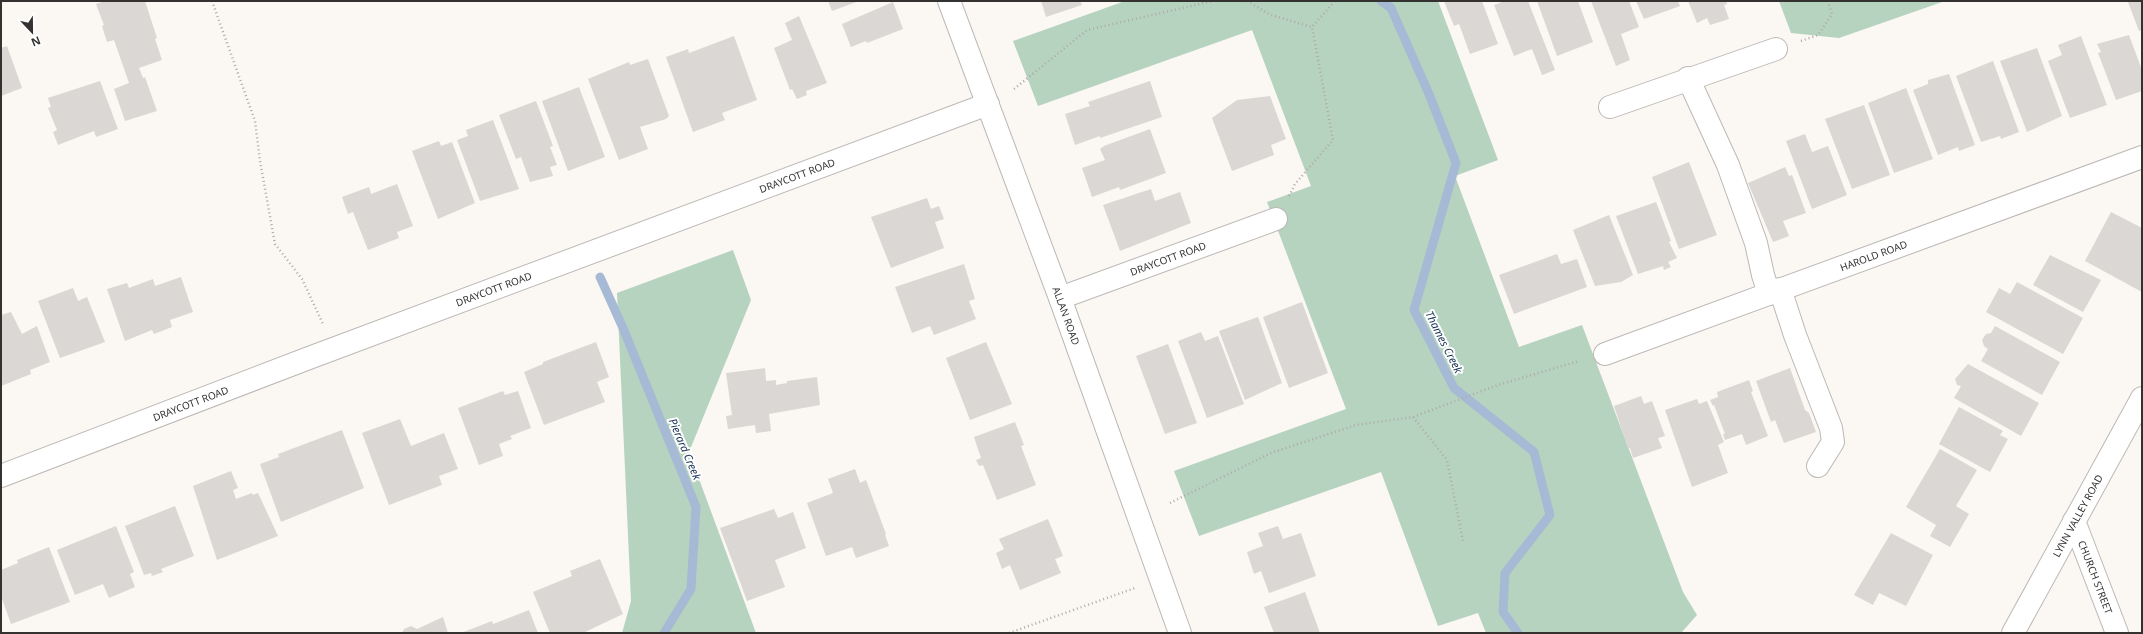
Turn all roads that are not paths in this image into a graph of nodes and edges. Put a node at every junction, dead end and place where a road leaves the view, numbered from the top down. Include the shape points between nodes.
1 (949, 1) edge
2 (1776, 49) road end
3 (1688, 78) junction
4 (988, 104) junction
5 (1610, 108) dead end
6 (2142, 157) edge
7 (1276, 219) road end
8 (1775, 291) junction
9 (1060, 298) junction
10 (1605, 354) road end
11 (2142, 398) edge
12 (1818, 466) dead end
13 (1, 476) edge
14 (2074, 520) junction
15 (1180, 633) edge
16 (2013, 633) edge
17 (2116, 633) edge

1 - 4 street, ALLAN ROAD
2 - 3 street
3 - 5 street
3 - 8 street via 1728,165 1756,243 1763,275
4 - 9 street, ALLAN ROAD
4 - 13 street, DRAYCOTT ROAD
6 - 8 street, HAROLD ROAD
7 - 9 street, DRAYCOTT ROAD
8 - 10 street, HAROLD ROAD
8 - 12 street via 1831,428 1833,442
9 - 15 street, ALLAN ROAD
11 - 14 street, LYNN VALLEY ROAD
14 - 16 street, LYNN VALLEY ROAD
14 - 17 street, CHURCH STREET

